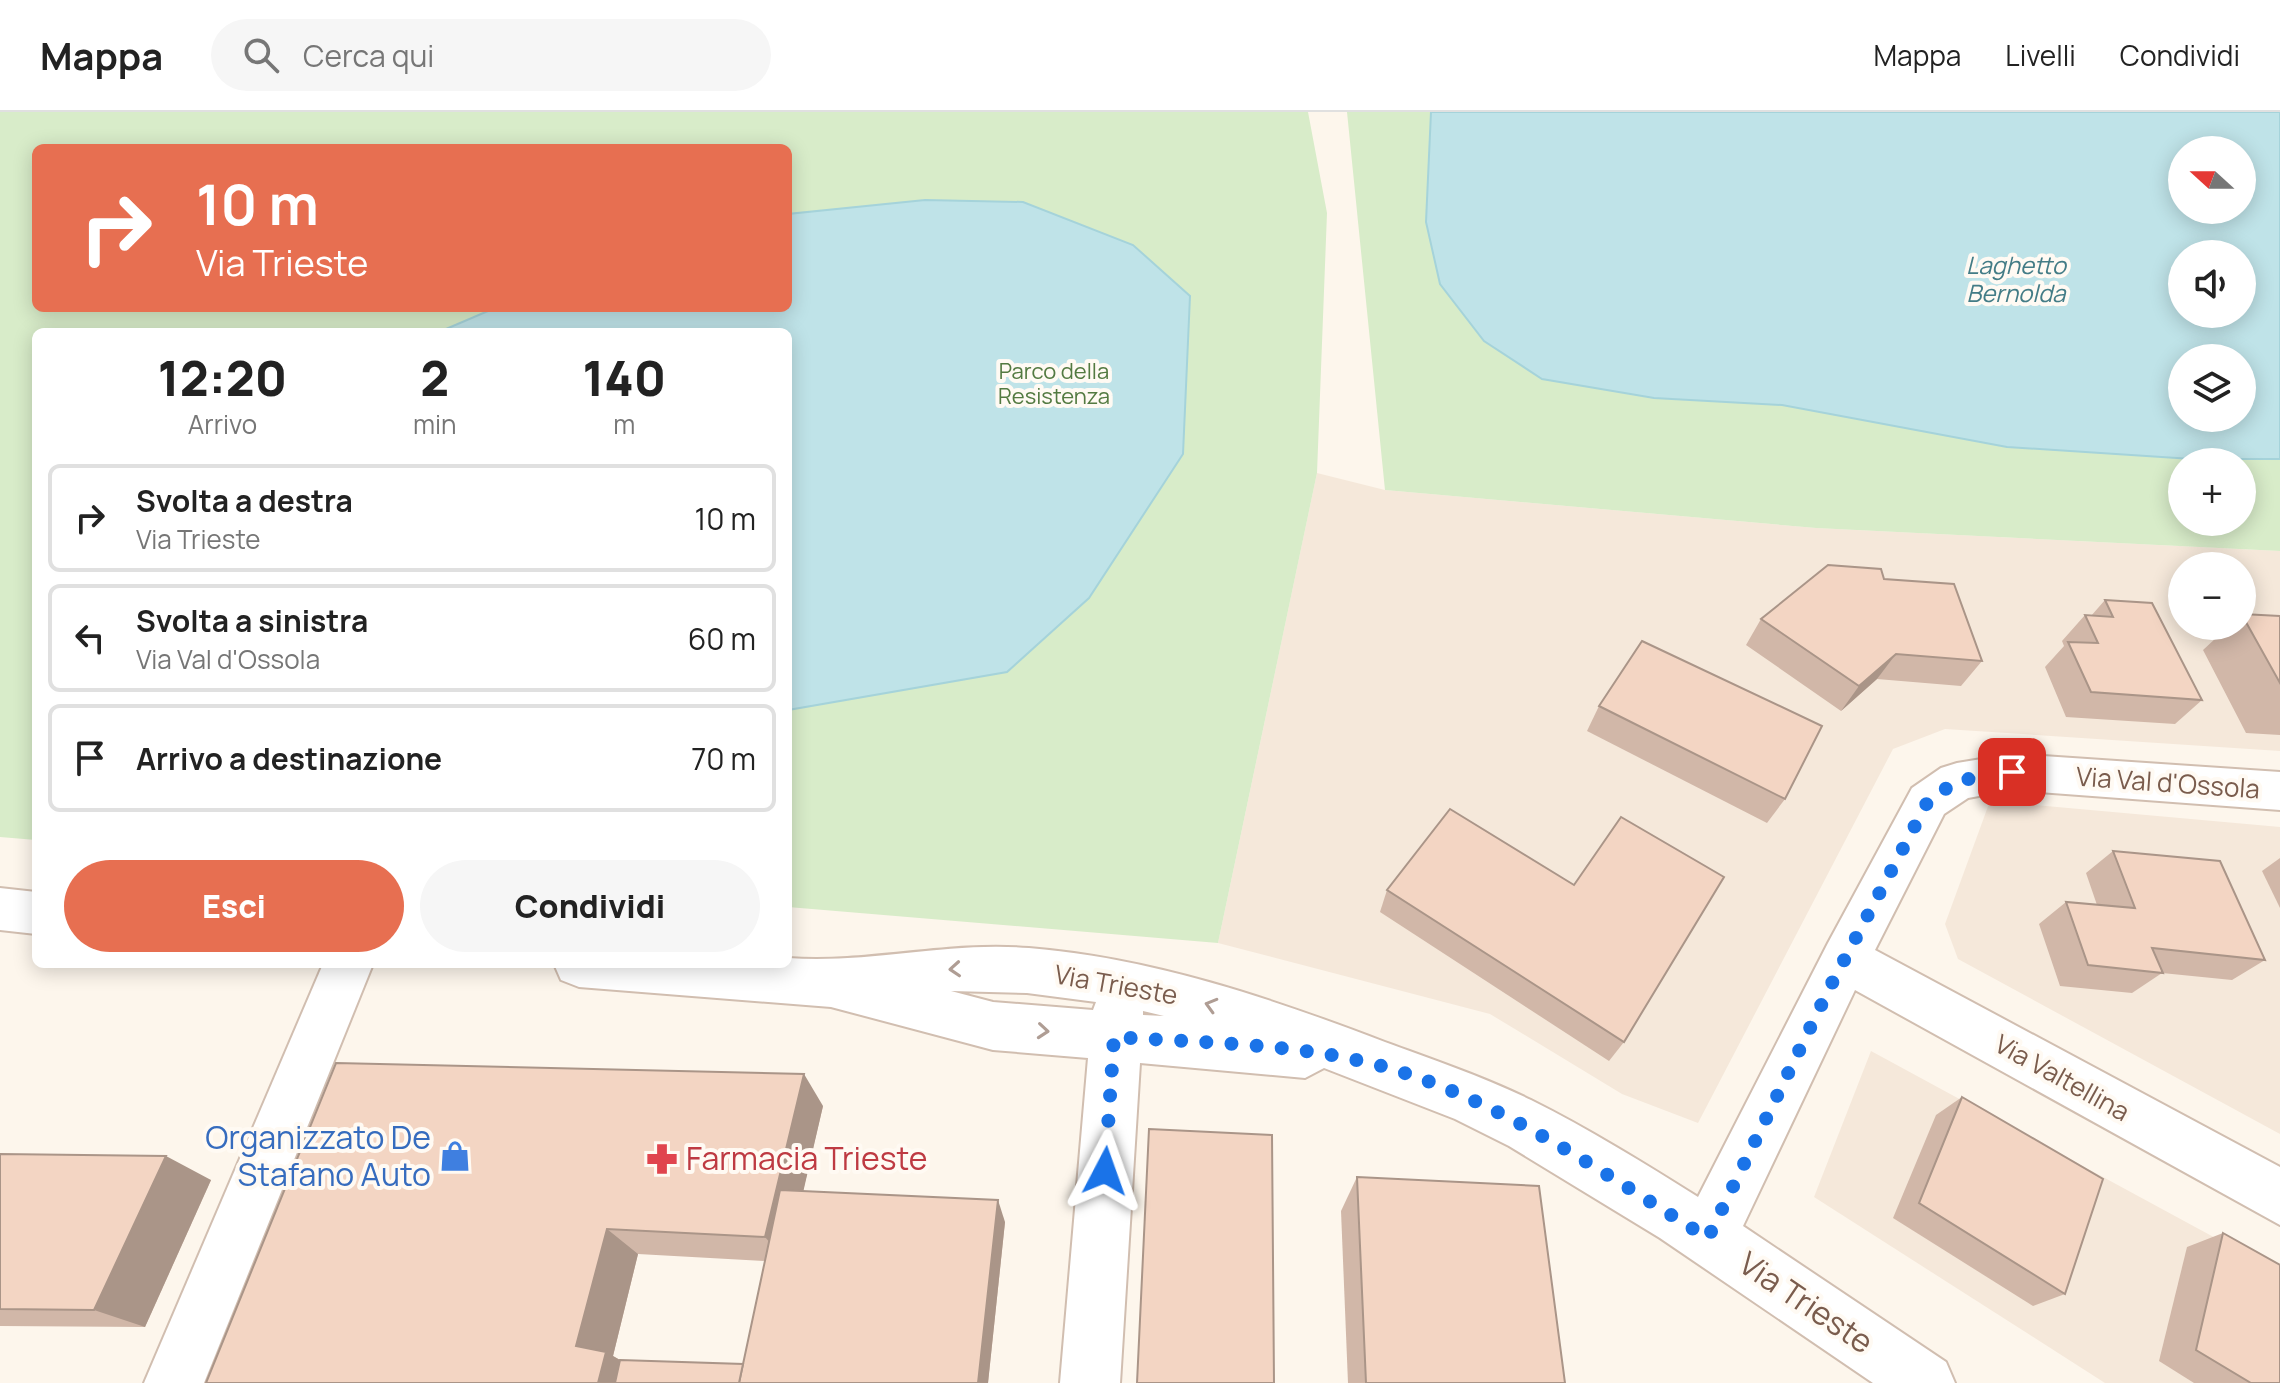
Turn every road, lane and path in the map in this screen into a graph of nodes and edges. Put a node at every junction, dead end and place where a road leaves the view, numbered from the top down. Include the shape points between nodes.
1 (2280, 791) edge
2 (0, 909) edge
3 (32, 913) edge
4 (1845, 959) junction
5 (346, 968) edge
6 (629, 968) edge
7 (831, 984) junction
8 (1121, 984) junction
9 (1114, 1037) junction
10 (1390, 1069) junction
11 (2280, 1197) edge
12 (1708, 1238) junction
13 (174, 1383) edge
14 (1090, 1383) edge
15 (1925, 1383) edge

1 - 4 street, Via Val d'Ossola via 2012,772 1957,781 1928,801
2 - 3 street
4 - 11 street, Via Valtellina
4 - 12 street, Via Val d'Ossola
5 - 13 street
6 - 7 street, Via Trieste
8 -> 7 street, Via Trieste via 1040,971 972,968
7 -> 9 street, Via Trieste via 993,1026
8 - 9 street
10 -> 8 street, Via Trieste via 1266,1021
9 - 10 street, Via Trieste via 1314,1054
9 - 14 street
10 - 12 street, Via Trieste via 1530,1128
12 - 15 street, Via Trieste

